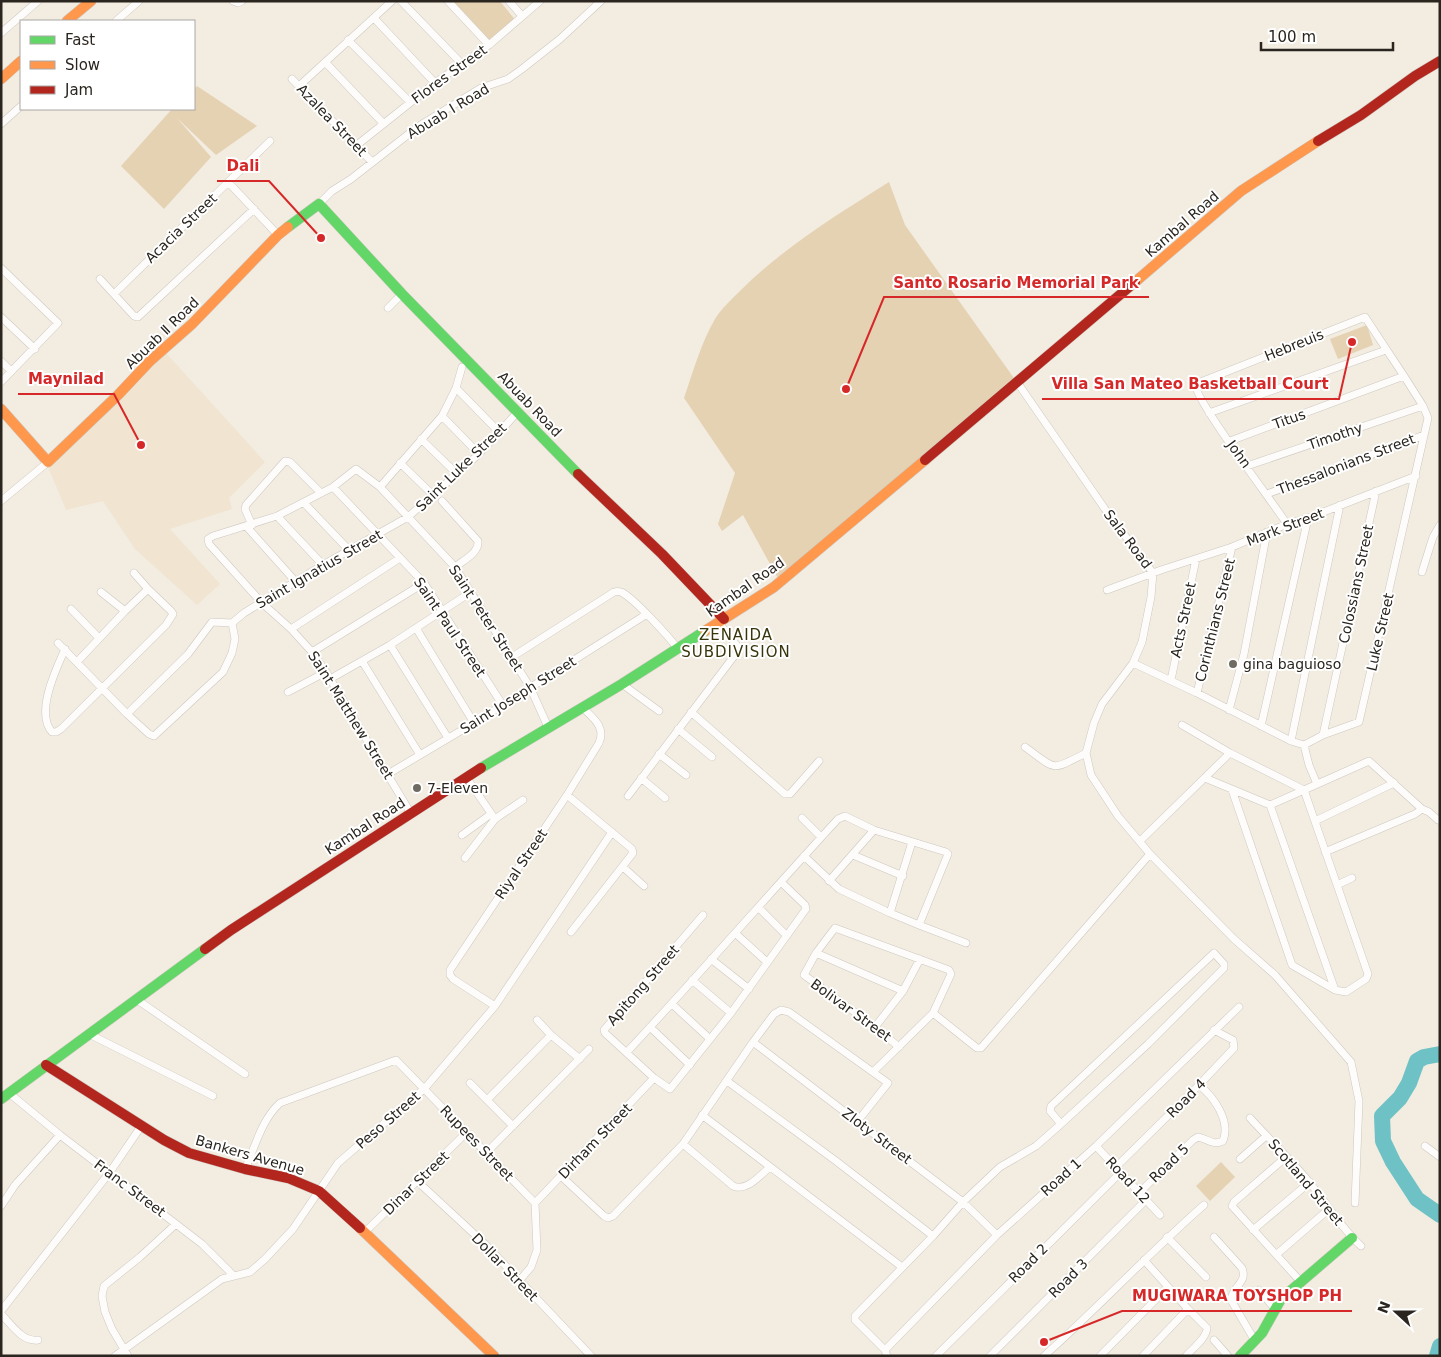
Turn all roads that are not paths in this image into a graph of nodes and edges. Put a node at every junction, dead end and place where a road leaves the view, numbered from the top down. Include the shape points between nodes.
1 (38, 1) edge
2 (91, 1) edge
3 (139, 1) edge
4 (233, 1) edge
5 (242, 1) edge
6 (392, 1) edge
7 (401, 1) edge
8 (448, 1) edge
9 (509, 1) edge
10 (540, 1) edge
11 (601, 1) edge
12 (522, 16) junction
13 (374, 18) junction
14 (68, 20) edge
15 (117, 20) edge
16 (1, 33) edge
17 (348, 40) junction
18 (489, 45) junction
19 (1440, 61) edge
20 (20, 62) edge
21 (324, 62) junction
22 (462, 64) junction
23 (1, 79) edge
24 (292, 79) dead end
25 (435, 82) junction
26 (299, 86) junction
27 (410, 102) junction
28 (20, 107) edge
29 (383, 123) junction
30 (1, 124) edge
31 (270, 141) dead end
32 (357, 145) junction
33 (372, 162) junction
34 (228, 182) junction
35 (319, 204) junction
36 (254, 209) junction
37 (278, 235) junction
38 (1, 268) edge
39 (100, 279) dead end
40 (114, 294) junction
41 (402, 294) junction
42 (388, 308) dead end
43 (1, 317) edge
44 (1361, 318) joint
45 (35, 349) junction
46 (1386, 350) junction
47 (1, 361) edge
48 (462, 367) dead end
49 (12, 371) junction
50 (1404, 376) junction
51 (1, 382) edge
52 (1017, 382) junction
53 (1198, 383) joint
54 (456, 388) junction
55 (1423, 406) junction
56 (1, 409) edge
57 (1209, 413) junction
58 (442, 416) junction
59 (514, 416) dead end
60 (499, 432) junction
61 (1424, 435) junction
62 (422, 439) junction
63 (1230, 441) junction
64 (479, 454) junction
65 (48, 462) junction
66 (400, 463) junction
67 (1248, 466) junction
68 (456, 473) junction
69 (1416, 476) junction
70 (380, 487) junction
71 (333, 488) junction
72 (1376, 491) junction
73 (321, 494) junction
74 (1267, 494) junction
75 (433, 495) junction
76 (1, 500) edge
77 (442, 501) dead end
78 (304, 503) junction
79 (1340, 505) junction
80 (277, 516) junction
81 (408, 517) junction
82 (1308, 518) junction
83 (1288, 524) junction
84 (1440, 524) edge
85 (249, 525) junction
86 (1267, 532) junction
87 (377, 534) junction
88 (1232, 547) junction
89 (349, 550) junction
90 (400, 558) junction
91 (1196, 559) junction
92 (323, 565) junction
93 (456, 567) junction
94 (1422, 572) dead end
95 (134, 573) dead end
96 (1153, 573) junction
97 (296, 582) junction
98 (424, 583) junction
99 (148, 589) junction
100 (1107, 590) dead end
101 (101, 592) dead end
102 (471, 592) junction
103 (262, 603) junction
104 (71, 610) dead end
105 (125, 611) junction
106 (443, 612) junction
107 (647, 614) junction
108 (722, 621) junction
109 (232, 623) junction
110 (416, 628) junction
111 (291, 629) junction
112 (99, 638) junction
113 (58, 643) dead end
114 (390, 644) junction
115 (65, 649) junction
116 (678, 649) junction
117 (312, 652) junction
118 (512, 657) junction
119 (362, 661) junction
120 (77, 662) junction
121 (1133, 662) junction
122 (326, 672) junction
123 (330, 679) junction
124 (1171, 680) junction
125 (622, 684) junction
126 (103, 687) junction
127 (530, 687) junction
128 (288, 692) dead end
129 (1197, 693) junction
130 (502, 704) junction
131 (583, 708) junction
132 (1230, 710) junction
133 (659, 711) dead end
134 (691, 712) junction
135 (127, 714) junction
136 (474, 722) junction
137 (1182, 725) dead end
138 (1261, 726) junction
139 (548, 728) junction
140 (678, 729) junction
141 (1324, 735) junction
142 (448, 738) junction
143 (1291, 741) junction
144 (1304, 744) junction
145 (1026, 748) dead end
146 (1086, 752) junction
147 (1230, 753) junction
148 (659, 754) junction
149 (420, 755) junction
150 (712, 757) dead end
151 (819, 761) dead end
152 (388, 774) junction
153 (686, 774) dead end
154 (466, 777) junction
155 (641, 778) junction
156 (1205, 778) junction
157 (1394, 782) junction
158 (1317, 784) junction
159 (1232, 790) junction
160 (1304, 790) junction
161 (567, 795) junction
162 (628, 796) dead end
163 (665, 798) dead end
164 (523, 800) dead end
165 (1270, 805) junction
166 (1422, 809) junction
167 (410, 812) junction
168 (493, 816) junction
169 (802, 818) dead end
170 (1438, 820) dead end
171 (1315, 821) junction
172 (874, 830) junction
173 (612, 832) junction
174 (462, 835) dead end
175 (821, 837) junction
176 (1140, 841) junction
177 (912, 842) junction
178 (1325, 852) junction
179 (1150, 854) junction
180 (853, 855) junction
181 (804, 856) junction
182 (466, 858) dead end
183 (623, 867) junction
184 (903, 876) junction
185 (1352, 878) dead end
186 (829, 881) junction
187 (781, 882) junction
188 (1337, 885) junction
189 (644, 886) dead end
190 (759, 908) junction
191 (890, 913) junction
192 (702, 915) dead end
193 (919, 925) junction
194 (571, 932) dead end
195 (736, 933) junction
196 (786, 936) junction
197 (966, 943) dead end
198 (816, 953) junction
199 (711, 959) junction
200 (920, 960) junction
201 (767, 962) junction
202 (692, 980) junction
203 (749, 989) junction
204 (1335, 990) junction
205 (903, 991) junction
206 (136, 999) junction
207 (672, 1004) junction
208 (495, 1006) junction
209 (1239, 1007) dead end
210 (731, 1013) junction
211 (933, 1013) junction
212 (537, 1020) dead end
213 (650, 1027) junction
214 (875, 1027) junction
215 (1214, 1030) junction
216 (89, 1034) junction
217 (552, 1035) junction
218 (710, 1039) junction
219 (753, 1042) junction
220 (899, 1047) junction
221 (589, 1049) dead end
222 (627, 1052) junction
223 (580, 1059) junction
224 (46, 1065) junction
225 (690, 1065) junction
226 (873, 1072) junction
227 (245, 1074) dead end
228 (654, 1078) junction
229 (727, 1081) junction
230 (470, 1083) dead end
231 (1199, 1085) junction
232 (425, 1088) junction
233 (4, 1096) edge
234 (212, 1096) dead end
235 (487, 1100) junction
236 (702, 1115) junction
237 (1250, 1118) dead end
238 (857, 1122) junction
239 (1061, 1124) junction
240 (142, 1125) junction
241 (513, 1126) junction
242 (466, 1133) junction
243 (60, 1135) junction
244 (1266, 1136) junction
245 (683, 1144) junction
246 (1096, 1146) junction
247 (1425, 1146) dead end
248 (486, 1154) junction
249 (1440, 1157) edge
250 (1286, 1158) junction
251 (1240, 1159) dead end
252 (770, 1167) junction
253 (245, 1169) junction
254 (1118, 1170) junction
255 (110, 1172) junction
256 (561, 1176) junction
257 (417, 1181) junction
258 (1310, 1182) junction
259 (319, 1190) junction
260 (1140, 1192) junction
261 (1146, 1200) junction
262 (963, 1202) junction
263 (535, 1203) junction
264 (1355, 1203) dead end
265 (1204, 1204) dead end
266 (1, 1206) edge
267 (1329, 1209) junction
268 (1160, 1215) dead end
269 (176, 1224) junction
270 (1253, 1230) junction
271 (365, 1232) junction
272 (997, 1235) junction
273 (933, 1236) junction
274 (1167, 1237) junction
275 (1214, 1237) dead end
276 (1352, 1238) junction
277 (1361, 1246) dead end
278 (1277, 1254) junction
279 (1144, 1260) junction
280 (902, 1267) junction
281 (234, 1276) junction
282 (1206, 1277) dead end
283 (519, 1281) junction
284 (1300, 1281) junction
285 (1168, 1287) junction
286 (1259, 1290) dead end
287 (1275, 1309) junction
288 (1188, 1310) junction
289 (1, 1312) edge
290 (38, 1340) dead end
291 (1214, 1340) dead end
292 (1255, 1341) junction
293 (124, 1349) junction
294 (886, 1353) edge
295 (115, 1356) edge
296 (128, 1356) edge
297 (494, 1356) edge
298 (590, 1356) edge
299 (936, 1356) edge
300 (990, 1356) edge
301 (1044, 1356) edge
302 (1100, 1356) edge
303 (1143, 1356) edge
304 (1186, 1356) edge
305 (1228, 1356) edge
306 (1240, 1356) edge

1 - 16 street
2 - 14 street
3 - 15 street
4 - 5 street
6 - 13 street
7 - 22 street
8 - 18 street
9 - 12 street
10 - 12 street, Flores Street
11 - 33 street, Abuab Ⅰ Road via 560,39 508,79 481,88 419,126
12 - 18 street, Flores Street
13 - 17 street
13 - 25 street
17 - 21 street
17 - 27 street
18 - 22 street, Flores Street
19 - 52 street, Kambal Road via 1241,191
20 - 23 street
21 - 26 street
21 - 29 street
22 - 25 street, Flores Street
24 - 26 street, Azalea Street
25 - 27 street, Flores Street
26 - 32 street, Azalea Street
27 - 29 street, Flores Street
28 - 30 street
29 - 32 street, Flores Street
31 - 34 street, Acacia Street
32 - 33 street, Azalea Street
33 - 35 street, Abuab Ⅰ Road
34 - 36 street
34 - 40 street, Acacia Street
35 - 37 street, Abuab Ⅱ Road
35 - 41 street, Abuab Road
36 - 37 street
36 - 40 street via 138,317
37 - 65 street, Abuab Ⅱ Road via 198,318
38 - 45 street via 58,323
39 - 40 street
41 - 42 street
41 - 108 street, Abuab Road via 588,484 662,554
43 - 45 street
44 - 46 street, Luke Street via 1368,321
44 - 53 street, Hebreuis
45 - 49 street
46 - 50 street, Luke Street
46 - 57 street
47 - 49 street
48 - 54 street
49 - 51 street
50 - 55 street, Luke Street
50 - 63 street, Titus
52 - 96 street, Sala Road
52 - 108 street, Kambal Road via 774,587
53 - 57 street, John via 1196,390
54 - 58 street
54 - 60 street
55 - 61 street, Luke Street via 1428,418
55 - 67 street, Timothy
56 - 65 street
57 - 63 street, John
58 - 62 street
58 - 64 street
59 - 60 street, Saint Luke Street
60 - 64 street, Saint Luke Street
61 - 69 street, Luke Street
61 - 74 street, Thessalonians Street
62 - 66 street
62 - 68 street
63 - 67 street, John
64 - 68 street, Saint Luke Street
65 - 76 street, Abuab Ⅱ Road
66 - 70 street
66 - 75 street
67 - 74 street, John
68 - 75 street, Saint Luke Street
69 - 72 street, Mark Street
69 - 141 street, Luke Street via 1361,718 1356,724
70 - 71 street, Saint Peter Street via 356,469
70 - 81 street, Saint Peter Street
71 - 73 street
71 - 87 street, Saint Paul Street
72 - 79 street, Mark Street
72 - 141 street, Colossians Street
73 - 78 street
73 - 85 street via 290,462 285,461 246,505
74 - 83 street, John
75 - 81 street, Saint Luke Street
77 - 93 street via 478,541 476,551
78 - 80 street
78 - 89 street
79 - 82 street, Mark Street
79 - 143 street
80 - 85 street
80 - 92 street
81 - 87 street, Saint Ignatius Street
81 - 93 street, Saint Peter Street
82 - 83 street, Mark Street
82 - 138 street
83 - 86 street, Mark Street
84 - 94 street
85 - 97 street
85 - 103 street, Saint Matthew Street via 208,540
86 - 88 street, Mark Street
86 - 132 street
87 - 89 street, Saint Ignatius Street
87 - 90 street, Saint Paul Street
88 - 91 street, Mark Street
88 - 129 street, Corinthians Street
89 - 92 street, Saint Ignatius Street
90 - 98 street, Saint Paul Street
90 - 111 street
91 - 96 street, Mark Street
91 - 124 street, Acts Street
92 - 97 street, Saint Ignatius Street
93 - 102 street, Saint Peter Street
95 - 99 street
96 - 100 street, Mark Street
96 - 121 street, Sala Road via 1142,642
97 - 103 street, Saint Ignatius Street
98 - 106 street, Saint Paul Street
98 - 117 street
99 - 105 street
99 - 126 street via 173,614
101 - 105 street
102 - 106 street
102 - 118 street, Saint Peter Street
103 - 109 street, Saint Ignatius Street
103 - 111 street, Saint Matthew Street
104 - 112 street
105 - 112 street
106 - 110 street
106 - 130 street, Saint Paul Street
107 - 116 street
107 - 118 street via 623,593 614,592
107 - 127 street, Saint Joseph Street
108 - 116 street, Kambal Road
108 - 134 street via 738,650
109 - 135 street via 212,622 188,654
109 - 135 street via 235,639 223,672 154,736
110 - 114 street
110 - 136 street
111 - 117 street, Saint Matthew Street
112 - 120 street
113 - 115 street
114 - 119 street
114 - 142 street
115 - 120 street
115 - 126 street via 47,695 50,730 56,732 61,729
116 - 125 street, Kambal Road
117 - 122 street, Saint Matthew Street
118 - 127 street, Saint Peter Street
119 - 123 street
119 - 149 street
120 - 126 street
121 - 124 street
121 - 146 street, Sala Road via 1102,704
122 - 123 street, Saint Matthew Street
122 - 128 street
123 - 152 street, Saint Matthew Street
124 - 129 street
125 - 131 street, Kambal Road
125 - 133 street
126 - 135 street
127 - 130 street, Saint Joseph Street
127 - 139 street, Saint Peter Street
129 - 132 street
130 - 136 street, Saint Joseph Street
131 - 139 street, Kambal Road
131 - 161 street, Riyal Street via 598,725 602,736
132 - 138 street
134 - 140 street
134 - 151 street via 785,794 790,794
136 - 142 street, Saint Joseph Street
137 - 147 street
138 - 143 street
139 - 154 street, Kambal Road
140 - 148 street
140 - 150 street
141 - 144 street, Luke Street
142 - 149 street, Saint Joseph Street
143 - 144 street
144 - 158 street via 1308,765
145 - 146 street via 1056,767
146 - 176 street, Sala Road via 1091,775 1118,816
147 - 156 street
147 - 160 street
148 - 153 street
148 - 155 street
149 - 152 street, Saint Joseph Street
152 - 167 street, Saint Matthew Street
154 - 167 street, Kambal Road
154 - 168 street
155 - 162 street
155 - 163 street
156 - 159 street
156 - 176 street
157 - 158 street via 1370,761
157 - 166 street
157 - 171 street
158 - 160 street
159 - 165 street
159 - 204 street via 1292,965
160 - 165 street
160 - 171 street
161 - 173 street
161 - 208 street, Riyal Street via 450,970 453,979
164 - 168 street
165 - 204 street
166 - 170 street
166 - 178 street
167 - 206 street, Kambal Road via 231,930
168 - 174 street
168 - 182 street
169 - 175 street
171 - 178 street
172 - 175 street via 845,816
172 - 177 street
172 - 180 street
173 - 183 street via 632,849 633,853
173 - 208 street, Peso Street
175 - 181 street
176 - 179 street, Sala Road
177 - 184 street
177 - 193 street via 948,854
178 - 188 street
179 - 211 street via 981,1048
179 - 264 street, Sala Road via 1275,976 1351,1062 1359,1101
180 - 184 street
180 - 186 street
181 - 186 street
181 - 187 street
183 - 189 street
183 - 194 street
184 - 191 street
185 - 188 street
186 - 191 street
187 - 190 street
187 - 196 street via 806,907
188 - 204 street via 1368,974 1366,979 1346,992
190 - 195 street
190 - 196 street
191 - 193 street
192 - 222 street, Apitong Street via 604,1030
193 - 197 street
195 - 199 street
195 - 201 street
196 - 201 street
198 - 200 street, Bolivar Street via 837,928
198 - 205 street
198 - 214 street, Bolivar Street via 805,977
199 - 202 street
199 - 203 street
200 - 205 street
200 - 211 street, Bolivar Street via 949,970 951,974
201 - 203 street
202 - 207 street
202 - 210 street
203 - 210 street
205 - 214 street
206 - 216 street, Kambal Road
206 - 227 street
207 - 213 street
207 - 218 street
208 - 232 street, Peso Street
209 - 215 street, Road 1
210 - 218 street
211 - 220 street
212 - 217 street
213 - 222 street
213 - 225 street
214 - 220 street, Bolivar Street
215 - 231 street, Road 4 via 1233,1040 1234,1046
215 - 246 street, Road 1
216 - 224 street, Kambal Road
216 - 234 street
217 - 223 street
217 - 235 street
218 - 225 street
219 - 226 street via 774,1014 781,1010 789,1012
219 - 229 street
219 - 238 street, Zloty Street
220 - 226 street
221 - 223 street
222 - 228 street
223 - 241 street
224 - 233 street, Kambal Road
224 - 240 street, Bankers Avenue
225 - 228 street via 670,1089
226 - 238 street via 888,1084
228 - 256 street, Dirham Street
229 - 236 street
229 - 273 street
230 - 235 street
231 - 254 street, Road 4
231 - 260 street, Road 5 via 1210,1094 1223,1115 1226,1134 1223,1141 1218,1144 1198,1137
232 - 242 street, Rupees Street
232 - 253 street, Rupees Street via 394,1060 280,1102 266,1120
232 - 259 street, Peso Street via 338,1163
233 - 243 street, Franc Street via 22,1104
235 - 241 street
236 - 245 street
236 - 252 street
237 - 244 street, Scotland Street
238 - 262 street, Zloty Street
239 - 239 street via 1050,1111 1051,1106 1214,953 1224,968
239 - 262 street via 1036,1146 1000,1167
240 - 253 street, Bankers Avenue via 189,1153
240 - 255 street
241 - 248 street
242 - 248 street, Rupees Street
242 - 257 street, Dinar Street
243 - 255 street, Franc Street
243 - 266 street via 15,1185
244 - 250 street, Scotland Street
244 - 251 street
245 - 252 street via 739,1189
245 - 256 street via 608,1218
246 - 254 street, Road 12
246 - 272 street, Road 1
247 - 249 street
248 - 263 street, Rupees Street
250 - 258 street, Scotland Street
250 - 270 street via 1232,1204
252 - 280 street
253 - 259 street, Bankers Avenue via 288,1178
254 - 260 street, Road 12
254 - 299 street, Road 2
255 - 269 street, Franc Street
255 - 289 street
256 - 263 street, Dirham Street
257 - 271 street, Dinar Street
257 - 283 street, Dollar Street via 485,1244
258 - 267 street, Scotland Street
258 - 270 street
259 - 271 street, Bankers Avenue
259 - 281 street, Peso Street via 293,1229 265,1259 250,1272
260 - 261 street, Road 12
261 - 268 street, Road 12
261 - 300 street, Road 3
262 - 272 street, Zloty Street
262 - 273 street
263 - 283 street via 537,1250 531,1267
265 - 274 street
267 - 276 street, Scotland Street
267 - 278 street
269 - 281 street, Franc Street
269 - 293 street via 104,1286 105,1312
270 - 278 street
271 - 297 street, Bankers Avenue
272 - 294 street, Road 1
273 - 280 street
274 - 279 street
274 - 282 street
275 - 292 street via 1242,1268 1244,1279 1231,1300
276 - 277 street, Scotland Street
276 - 284 street
278 - 284 street
279 - 285 street
279 - 301 street
280 - 294 street via 855,1316
281 - 293 street, Peso Street via 222,1279
283 - 298 street, Dollar Street
284 - 287 street
285 - 288 street
285 - 302 street
286 - 287 street
287 - 292 street
288 - 303 street
288 - 304 street via 1207,1328 1207,1333
289 - 290 street via 25,1338
291 - 305 street
292 - 306 street
293 - 295 street, Peso Street
293 - 296 street

